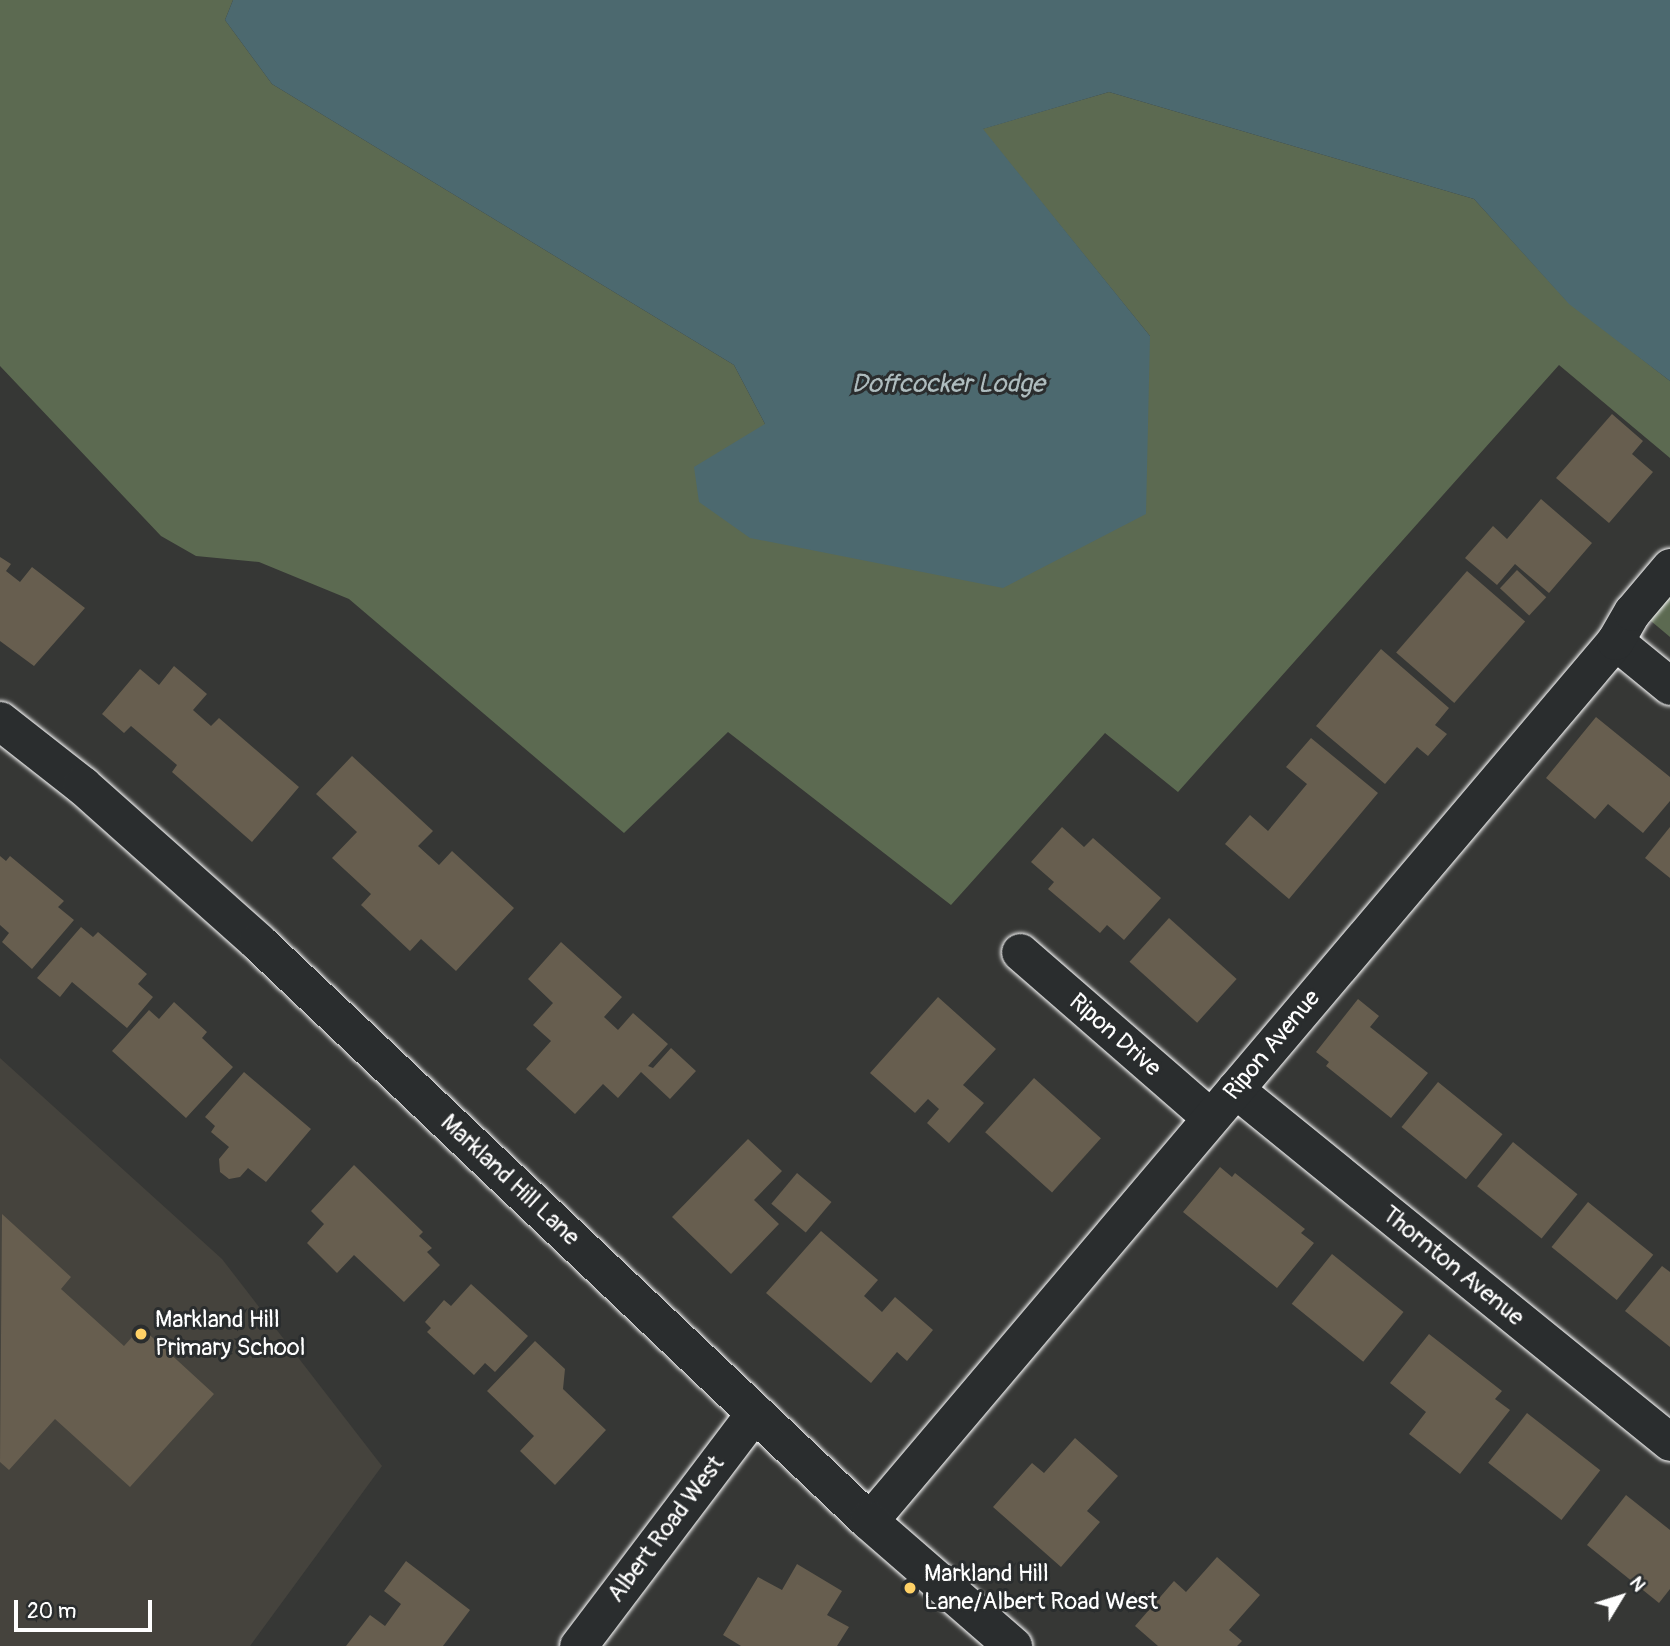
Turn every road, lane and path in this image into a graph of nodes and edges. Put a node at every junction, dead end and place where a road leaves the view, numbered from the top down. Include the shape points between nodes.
1 (1670, 567) edge
2 (1615, 641) junction
3 (1670, 686) edge
4 (0, 722) edge
5 (1020, 952) dead end
6 (1235, 1089) junction
7 (1210, 1117) junction
8 (755, 1412) junction
9 (1670, 1442) edge
10 (869, 1521) junction
11 (579, 1646) edge
12 (1013, 1646) edge

1 - 2 street, Ripon Avenue via 1632,612
2 - 3 street
2 - 6 street, Ripon Avenue
4 - 8 street, Markland Hill Lane via 83,786 258,943
5 - 7 street, Ripon Drive
6 - 7 street, Ripon Avenue
6 - 9 street, Thornton Avenue
7 - 10 street, Ripon Avenue
8 - 10 street, Markland Hill Lane
8 - 11 street, Albert Road West
10 - 12 street, Markland Hill Lane

